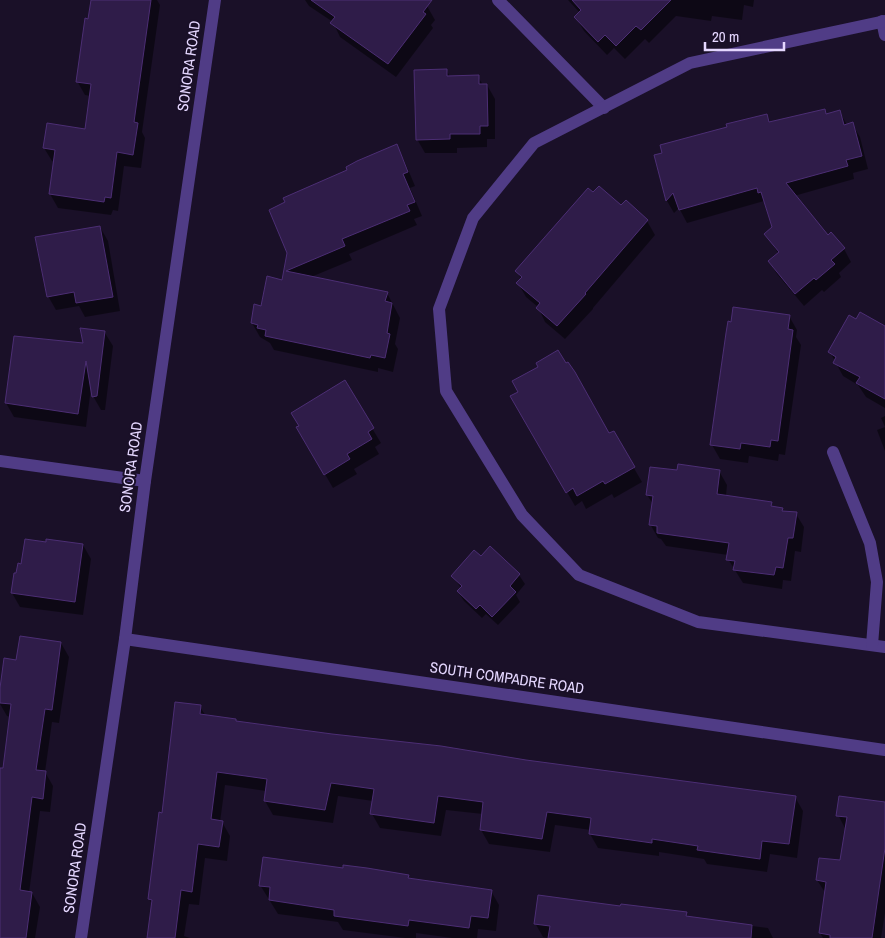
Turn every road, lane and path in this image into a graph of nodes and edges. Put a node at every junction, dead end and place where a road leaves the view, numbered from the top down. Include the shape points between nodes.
1 (214, 0) edge
2 (498, 0) edge
3 (884, 21) edge
4 (885, 35) edge
5 (604, 108) junction
6 (833, 452) dead end
7 (0, 461) edge
8 (145, 481) junction
9 (125, 639) junction
10 (879, 646) edge
11 (885, 750) edge
12 (81, 938) edge

1 - 8 street, SONORA ROAD
2 - 5 street
3 - 4 street
3 - 5 street via 690,63
5 - 10 street via 534,143 473,218 439,309 446,391 522,515 578,575 698,622
6 - 10 street via 870,543 877,582
7 - 8 street
8 - 9 street, SONORA ROAD
9 - 11 street, SOUTH COMPADRE ROAD
9 - 12 street, SONORA ROAD

